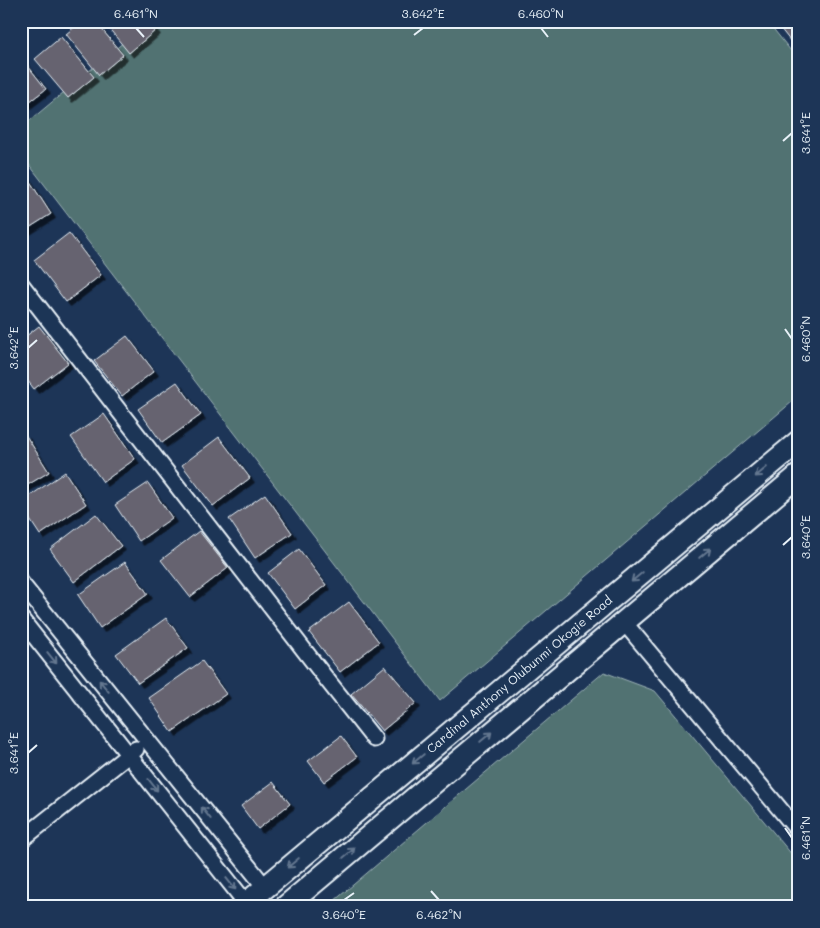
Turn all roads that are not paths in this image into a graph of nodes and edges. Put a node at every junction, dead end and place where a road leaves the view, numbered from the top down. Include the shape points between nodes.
1 (21, 284) edge
2 (799, 441) edge
3 (799, 475) edge
4 (21, 583) edge
5 (21, 620) edge
6 (623, 621) junction
7 (374, 739) dead end
8 (147, 740) junction
9 (130, 754) junction
10 (799, 832) edge
11 (21, 840) edge
12 (265, 887) junction
13 (244, 905) edge
14 (285, 907) edge

1 - 7 street
2 -> 12 street, Cardinal Anthony Olubunmi Okogie Road
6 -> 3 street, Cardinal Anthony Olubunmi Okogie Road
8 -> 4 street
5 -> 9 street
6 - 10 street
14 -> 6 street, Cardinal Anthony Olubunmi Okogie Road
8 - 9 street
12 -> 8 street
9 - 11 street
9 -> 13 street
12 - 13 street, Cardinal Anthony Olubunmi Okogie Road

